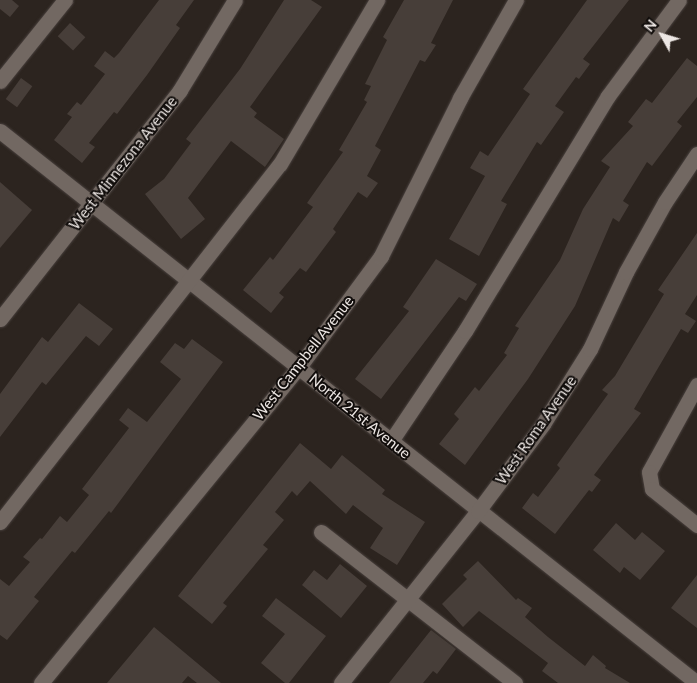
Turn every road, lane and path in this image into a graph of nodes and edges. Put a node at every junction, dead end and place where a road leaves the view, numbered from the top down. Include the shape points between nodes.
1 (65, 0) edge
2 (236, 0) edge
3 (377, 0) edge
4 (516, 0) edge
5 (679, 0) edge
6 (0, 81) edge
7 (0, 131) edge
8 (697, 154) edge
9 (92, 201) junction
10 (189, 279) junction
11 (0, 318) edge
12 (299, 367) junction
13 (697, 385) edge
14 (391, 441) junction
15 (478, 511) junction
16 (0, 522) edge
17 (697, 526) edge
18 (321, 532) dead end
19 (407, 600) junction
20 (41, 683) edge
21 (341, 683) edge
22 (515, 683) edge
23 (697, 683) edge

1 - 6 street
2 - 9 street, West Minnezona Avenue via 180,90
3 - 10 street via 280,164
4 - 12 street, West Campbell Avenue via 460,98 381,256
5 - 14 street via 608,96 465,331
7 - 9 street, North 21st Avenue
8 - 15 street, West Roma Avenue via 665,202 626,272 590,349 542,424
9 - 10 street, North 21st Avenue
9 - 11 street, West Minnezona Avenue
10 - 12 street, North 21st Avenue
10 - 16 street
12 - 14 street, North 21st Avenue
12 - 20 street, West Campbell Avenue
13 - 17 street via 649,472 652,489
14 - 15 street, North 21st Avenue
15 - 19 street, West Roma Avenue
15 - 23 street, North 21st Avenue
18 - 19 street
19 - 21 street, West Roma Avenue
19 - 22 street

